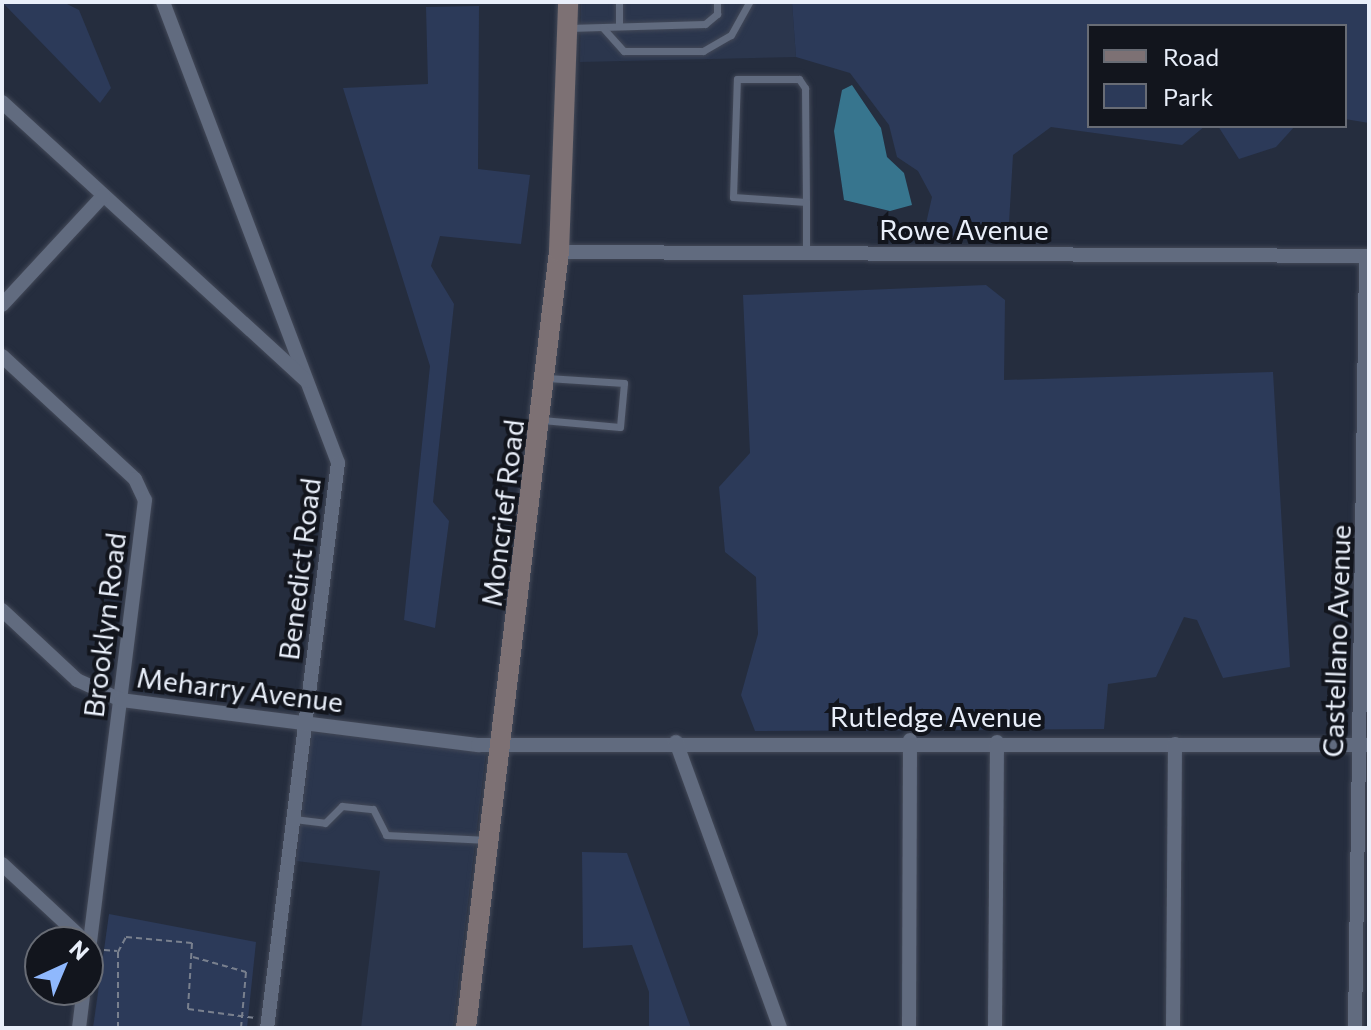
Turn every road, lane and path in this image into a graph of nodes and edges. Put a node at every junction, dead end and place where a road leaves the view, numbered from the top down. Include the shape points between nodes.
1 (163, 2) edge
2 (568, 2) edge
3 (619, 2) edge
4 (717, 2) edge
5 (749, 2) edge
6 (619, 26) junction
7 (567, 28) junction
8 (603, 28) junction
9 (2, 102) edge
10 (103, 196) junction
11 (806, 202) junction
12 (559, 252) junction
13 (806, 254) junction
14 (1367, 256) edge
15 (2, 305) edge
16 (2, 356) edge
17 (547, 378) junction
18 (309, 384) junction
19 (542, 420) junction
20 (1368, 443) edge
21 (2, 610) edge
22 (121, 700) junction
23 (305, 724) junction
24 (910, 740) junction
25 (676, 742) junction
26 (997, 742) junction
27 (502, 743) junction
28 (1175, 744) junction
29 (1364, 745) edge
30 (294, 819) junction
31 (490, 840) junction
32 (2, 864) edge
33 (67, 926) edge
34 (93, 926) edge
35 (104, 950) edge
36 (118, 952) junction
37 (192, 957) junction
38 (82, 1006) edge
39 (242, 1016) junction
40 (262, 1023) edge
41 (79, 1028) edge
42 (118, 1028) edge
43 (241, 1028) edge
44 (466, 1028) edge
45 (780, 1028) edge
46 (909, 1028) edge
47 (995, 1028) edge
48 (1173, 1028) edge
49 (1355, 1028) edge

1 - 18 street, Benedict Road
2 - 7 main road, Moncrief Road
3 - 6 lane
4 - 6 lane via 717,14 705,24
5 - 8 lane via 731,35 703,51 624,51
6 - 8 lane
7 - 8 lane
7 - 12 main road, Moncrief Road
9 - 10 street
10 - 15 street
10 - 18 street
11 - 11 lane via 805,88 799,79 737,79 733,197
11 - 13 lane
12 - 13 street, Rowe Avenue
12 - 17 main road, Moncrief Road
13 - 14 street, Rowe Avenue
14 - 20 street, Castellano Avenue
16 - 22 street, Brooklyn Road via 142,489
17 - 19 main road, Moncrief Road
17 - 19 lane via 624,383 620,427
18 - 23 street, Benedict Road via 338,473
19 - 27 main road, Moncrief Road
20 - 29 street, Castellano Avenue
21 - 22 street, Meharry Avenue via 77,680
22 - 23 street, Meharry Avenue
22 - 34 street, Brooklyn Road
23 - 27 street, Meharry Avenue
23 - 30 street, Benedict Road
24 - 25 street, Rutledge Avenue
24 - 26 street, Rutledge Avenue
24 - 46 street
25 - 27 street, Rutledge Avenue
25 - 45 street
26 - 28 street, Rutledge Avenue
26 - 47 street
27 - 31 main road, Moncrief Road
28 - 29 street, Rutledge Avenue
28 - 48 street
29 - 49 street, Castellano Avenue
30 - 31 lane via 325,823 342,806 373,809 386,835
30 - 40 street, Benedict Road
31 - 44 main road, Moncrief Road
32 - 33 street
35 - 36 path
36 - 37 path via 126,937 192,943
36 - 42 path
37 - 39 path via 246,972
37 - 39 path via 188,1009
38 - 41 street
39 - 40 path
39 - 43 path

